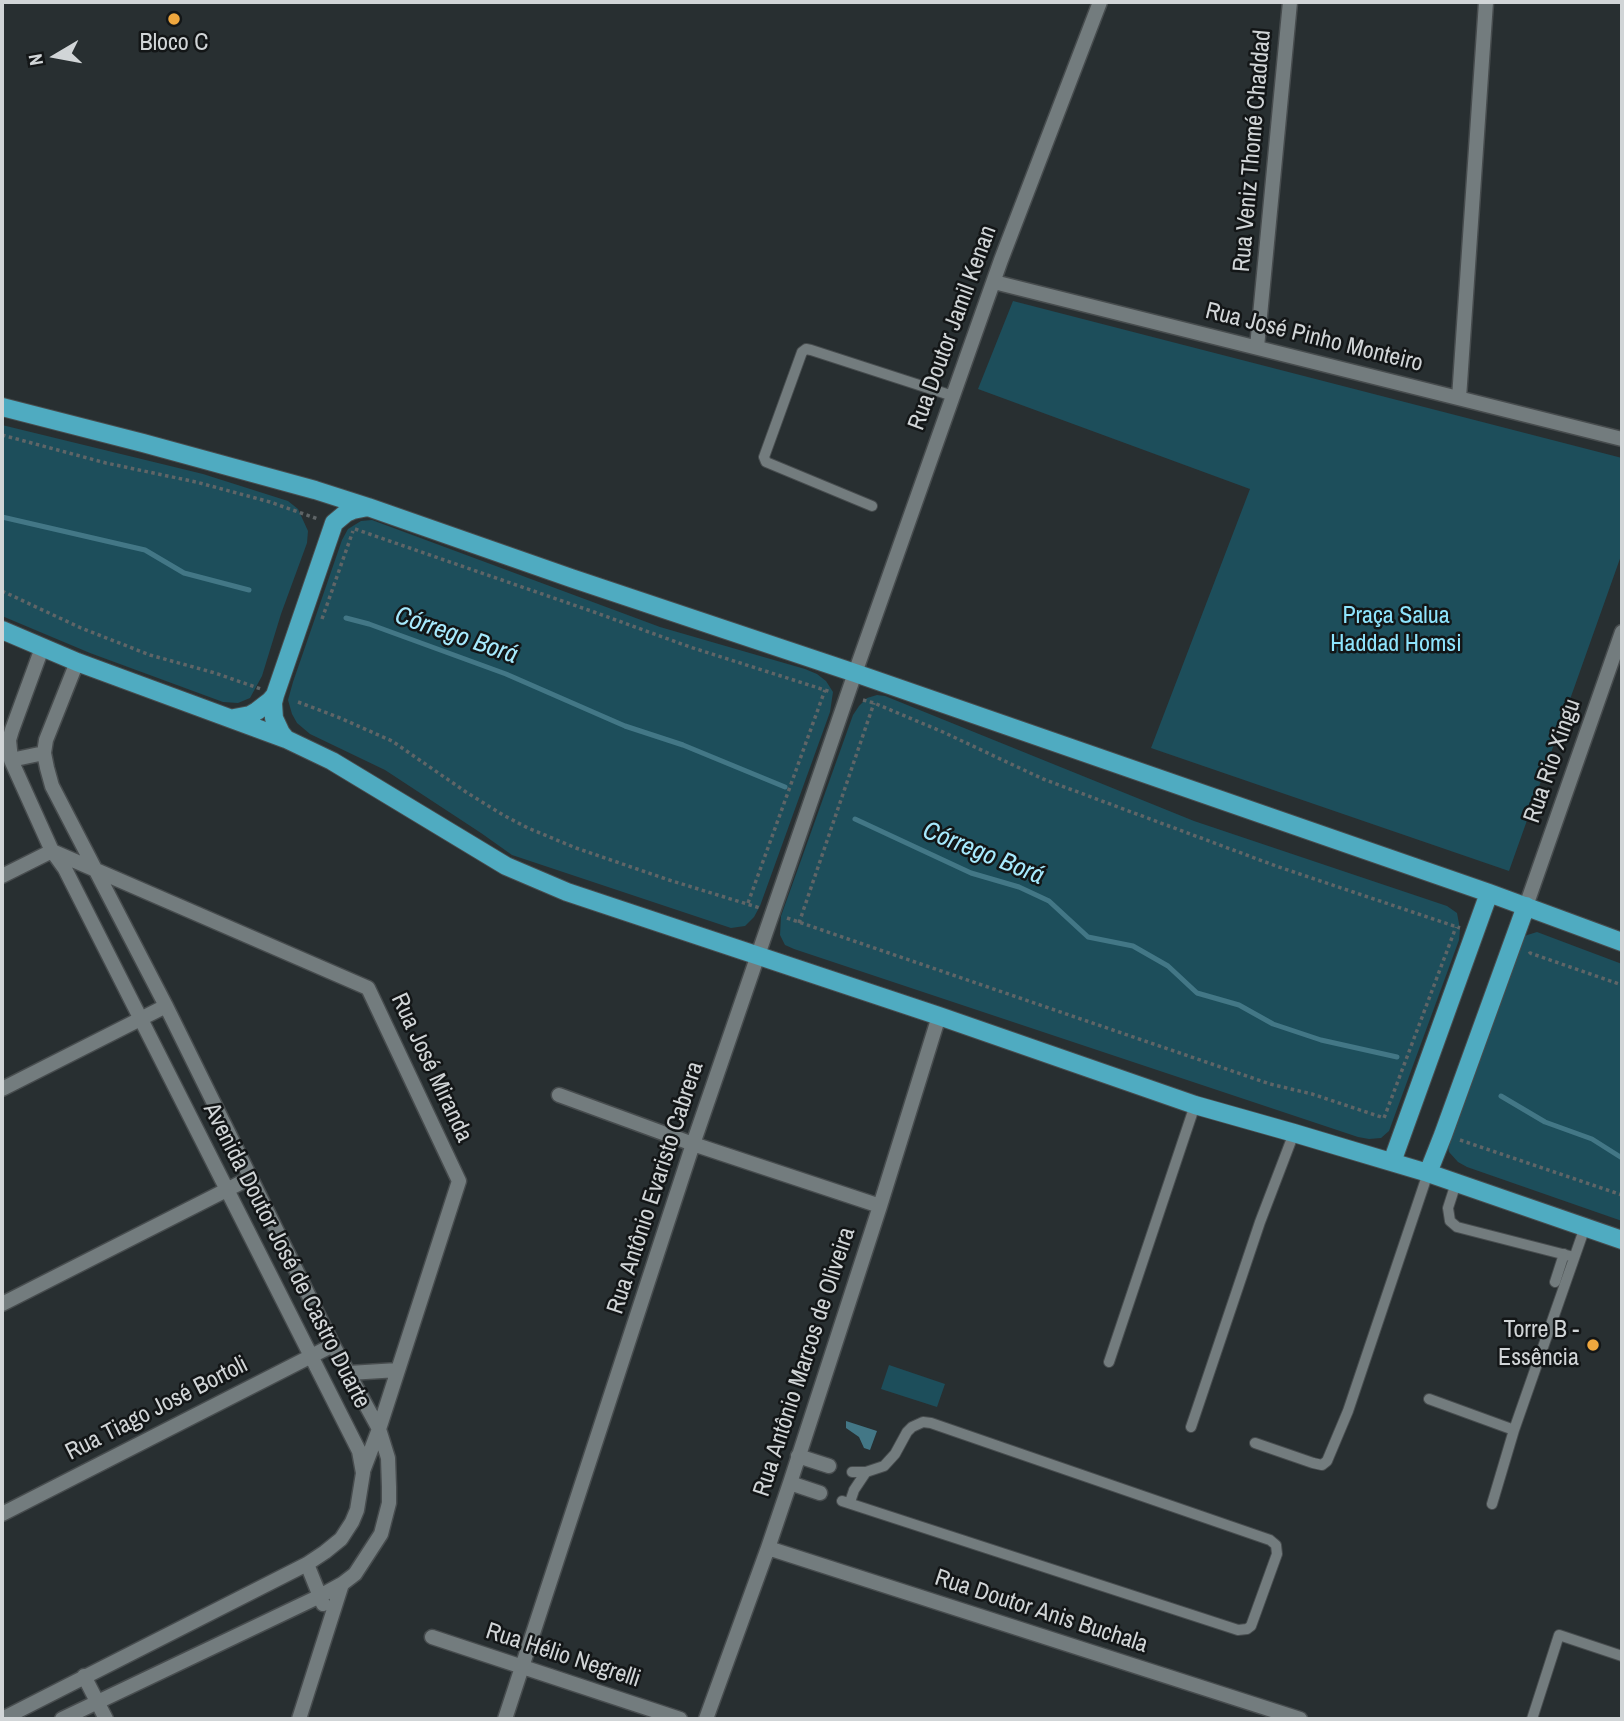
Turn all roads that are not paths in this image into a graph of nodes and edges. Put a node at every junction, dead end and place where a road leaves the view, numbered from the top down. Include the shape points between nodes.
1 (1100, 2) edge
2 (1290, 2) edge
3 (1486, 2) edge
4 (993, 282) junction
5 (1257, 347) junction
6 (953, 396) junction
7 (1459, 398) junction
8 (2, 407) edge
9 (1622, 439) edge
10 (315, 490) junction
11 (872, 506) dead end
12 (368, 507) junction
13 (334, 523) junction
14 (2, 630) edge
15 (1622, 632) edge
16 (42, 648) junction
17 (77, 662) junction
18 (855, 673) junction
19 (275, 695) junction
20 (234, 718) junction
21 (286, 738) junction
22 (44, 753) junction
23 (11, 760) junction
24 (52, 851) junction
25 (95, 871) junction
26 (2, 876) edge
27 (1489, 893) junction
28 (1526, 906) junction
29 (1622, 942) edge
30 (758, 956) junction
31 (166, 1006) junction
32 (939, 1017) junction
33 (141, 1019) junction
34 (2, 1089) edge
35 (559, 1094) dead end
36 (1195, 1105) junction
37 (1294, 1133) junction
38 (694, 1144) junction
39 (1392, 1163) junction
40 (1428, 1173) junction
41 (250, 1178) junction
42 (1456, 1183) junction
43 (228, 1190) junction
44 (880, 1206) junction
45 (1585, 1227) junction
46 (1622, 1240) edge
47 (1569, 1256) junction
48 (1555, 1282) dead end
49 (2, 1304) edge
50 (333, 1345) junction
51 (311, 1356) junction
52 (1109, 1362) dead end
53 (398, 1370) junction
54 (349, 1373) junction
55 (1429, 1399) dead end
56 (1191, 1427) dead end
57 (379, 1429) junction
58 (1514, 1430) junction
59 (1255, 1443) dead end
60 (798, 1456) junction
61 (829, 1466) dead end
62 (852, 1472) dead end
63 (866, 1472) junction
64 (363, 1473) junction
65 (790, 1483) junction
66 (820, 1493) dead end
67 (1492, 1504) dead end
68 (2, 1514) edge
69 (768, 1548) junction
70 (307, 1564) junction
71 (342, 1584) junction
72 (320, 1596) junction
73 (329, 1621) junction
74 (432, 1637) dead end
75 (1622, 1656) edge
76 (522, 1667) junction
77 (84, 1676) junction
78 (97, 1702) junction
79 (2, 1719) edge
80 (62, 1719) edge
81 (106, 1719) edge
82 (299, 1719) edge
83 (505, 1719) edge
84 (680, 1719) edge
85 (706, 1719) edge
86 (1300, 1719) edge
87 (1532, 1719) edge

1 - 4 street, Rua Doutor Jamil Kenan
2 - 5 street, Rua Veniz Thomé Chaddad
3 - 7 street
4 - 5 street, Rua José Pinho Monteiro
4 - 6 street, Rua Doutor Jamil Kenan
5 - 7 street, Rua José Pinho Monteiro
6 - 11 lane via 811,350 803,352 766,462
6 - 18 street, Rua Doutor Jamil Kenan
7 - 9 street, Rua José Pinho Monteiro
8 - 10 main road
10 - 12 main road
10 - 13 main road via 326,502
12 - 13 main road via 346,513
12 - 18 main road
13 - 19 main road
14 - 16 main road
15 - 28 street, Rua Rio Xingu
16 - 17 main road
16 - 23 street, Avenida Doutor José de Castro Duarte via 9,740
17 - 20 main road
17 - 22 street
18 - 27 main road
18 - 30 street, Rua Antônio Evaristo Cabrera
19 - 20 main road via 250,715
19 - 21 main road via 274,718
20 - 21 main road
21 - 30 main road via 506,866 567,892
22 - 23 street
22 - 25 street, Avenida Doutor José de Castro Duarte via 52,786
23 - 24 street, Avenida Doutor José de Castro Duarte
24 - 25 street, Rua José Miranda
24 - 26 street
24 - 33 street, Avenida Doutor José de Castro Duarte
25 - 31 street, Avenida Doutor José de Castro Duarte
25 - 53 street, Rua José Miranda via 368,988 459,1181
27 - 28 main road
27 - 39 main road
28 - 29 main road
28 - 40 main road
30 - 32 main road
30 - 38 street, Rua Antônio Evaristo Cabrera
31 - 33 street
31 - 41 street, Avenida Doutor José de Castro Duarte
32 - 36 main road
32 - 44 street, Rua Antônio Marcos de Oliveira
33 - 34 street
33 - 43 street, Avenida Doutor José de Castro Duarte
35 - 38 street
36 - 37 main road
36 - 52 lane
37 - 39 main road
37 - 56 lane
38 - 44 street
38 - 76 street, Rua Antônio Evaristo Cabrera
39 - 40 main road
40 - 42 main road
40 - 59 lane via 1327,1461 1313,1463
41 - 43 street
41 - 50 street, Avenida Doutor José de Castro Duarte
42 - 45 main road
42 - 47 lane via 1448,1208 1450,1221 1457,1227
43 - 49 street
43 - 51 street, Avenida Doutor José de Castro Duarte
44 - 60 street, Rua Antônio Marcos de Oliveira
45 - 46 main road
45 - 47 lane
47 - 48 lane
47 - 58 lane
50 - 51 street, Rua Tiago José Bortoli
50 - 54 street, Avenida Doutor José de Castro Duarte
51 - 64 street, Avenida Doutor José de Castro Duarte via 359,1451
51 - 68 street, Rua Tiago José Bortoli
53 - 54 street
53 - 57 street, Rua José Miranda
54 - 57 street, Avenida Doutor José de Castro Duarte
55 - 58 lane
57 - 64 street, Rua José Miranda
57 - 71 street, Avenida Doutor José de Castro Duarte via 390,1474 386,1517 381,1534 355,1574
58 - 67 lane
60 - 61 street
60 - 65 street, Rua Antônio Marcos de Oliveira
62 - 63 lane
63 - 63 lane via 890,1461 912,1427 931,1423 1270,1540 1277,1554 1251,1626 1238,1630 846,1502
64 - 70 street, Avenida Doutor José de Castro Duarte via 357,1510 341,1539
65 - 66 street
65 - 69 street, Rua Antônio Marcos de Oliveira
69 - 85 street, Rua Antônio Marcos de Oliveira
69 - 86 street, Rua Doutor Anis Buchala
70 - 72 street
70 - 77 street, Avenida Doutor José de Castro Duarte
71 - 72 street, Avenida Doutor José de Castro Duarte
71 - 73 street
72 - 73 street
72 - 78 street, Avenida Doutor José de Castro Duarte
73 - 82 street
74 - 76 street, Rua Hélio Negrelli
75 - 87 lane via 1559,1635
76 - 83 street, Rua Antônio Evaristo Cabrera
76 - 84 street, Rua Hélio Negrelli
77 - 78 street
77 - 79 street, Avenida Doutor José de Castro Duarte
78 - 80 street, Avenida Doutor José de Castro Duarte
78 - 81 street

